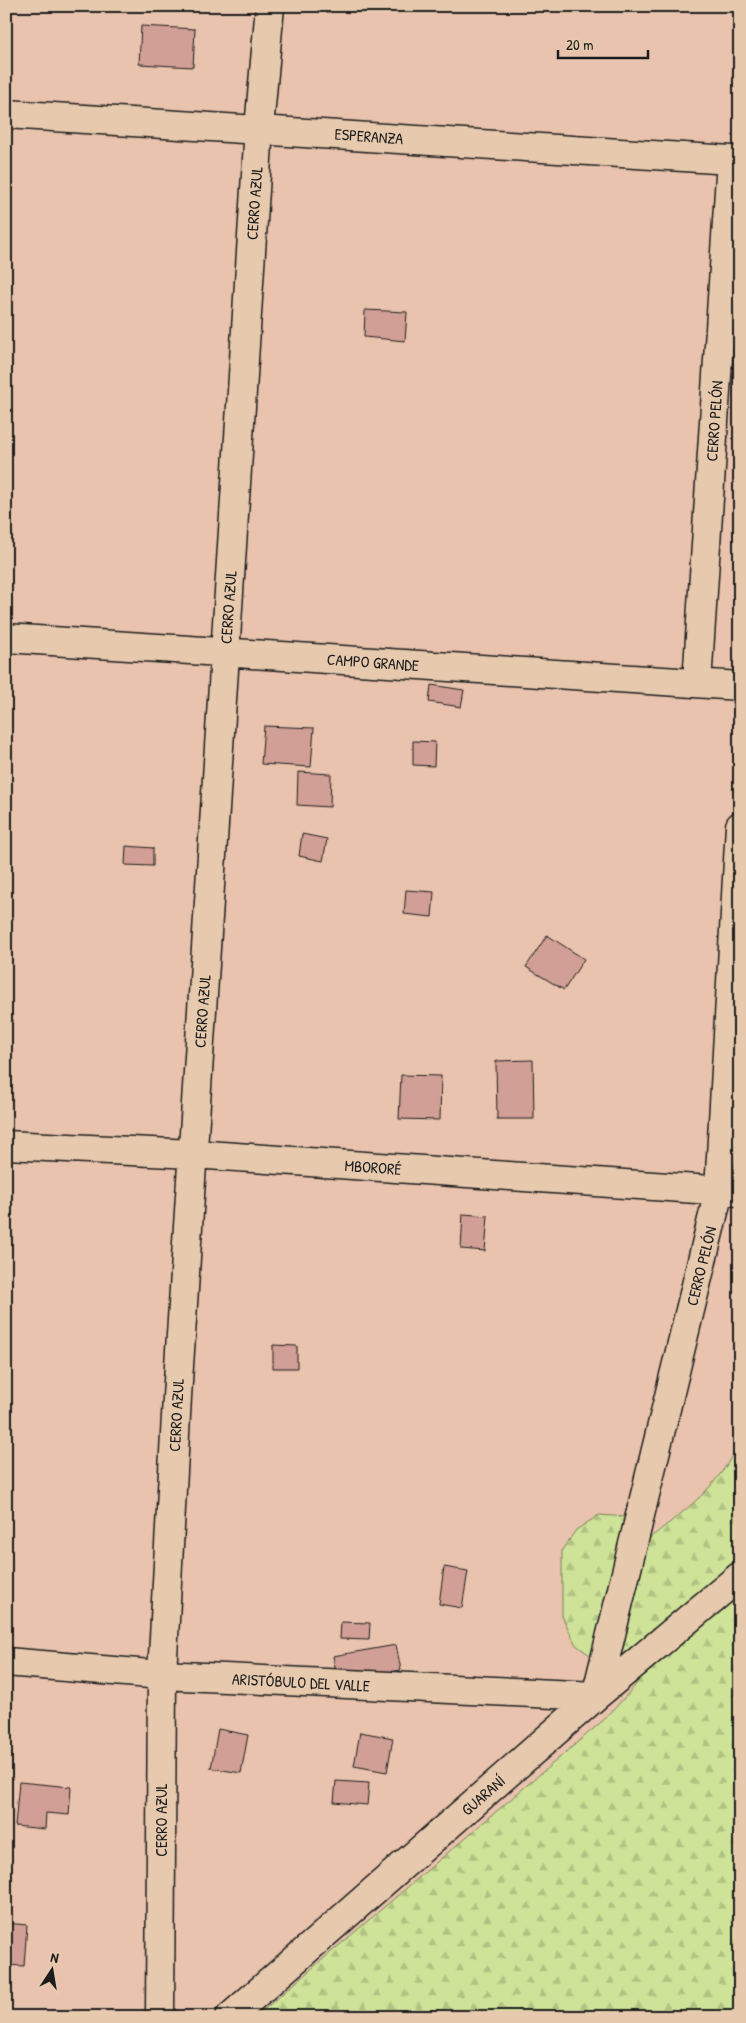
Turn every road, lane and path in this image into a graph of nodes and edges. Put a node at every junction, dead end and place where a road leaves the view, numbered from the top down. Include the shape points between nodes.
1 (270, 6) edge
2 (6, 114) edge
3 (259, 128) junction
4 (731, 160) joint
5 (6, 638) edge
6 (225, 652) junction
7 (697, 683) junction
8 (740, 686) edge
9 (740, 826) edge
10 (6, 1145) edge
11 (193, 1154) junction
12 (730, 1191) edge
13 (740, 1576) edge
14 (6, 1662) edge
15 (162, 1675) junction
16 (596, 1696) junction
17 (160, 2017) edge
18 (230, 2017) edge

1 - 3 street, CERRO AZUL
2 - 3 street, ESPERANZA
3 - 4 street, ESPERANZA
3 - 6 street, CERRO AZUL
4 - 7 street, CERRO PELÓN
5 - 6 street, CAMPO GRANDE
6 - 7 street, CAMPO GRANDE
6 - 11 street, CERRO AZUL
7 - 8 street, CAMPO GRANDE
9 - 12 street, CERRO PELÓN
10 - 11 street, MBORORÉ
11 - 12 street, MBORORÉ
11 - 15 street, CERRO AZUL
12 - 16 street, CERRO PELÓN
13 - 16 street, GUARANÍ
14 - 15 street, ARISTÓBULO DEL VALLE
15 - 16 street, ARISTÓBULO DEL VALLE
15 - 17 street, CERRO AZUL
16 - 18 street, GUARANÍ

